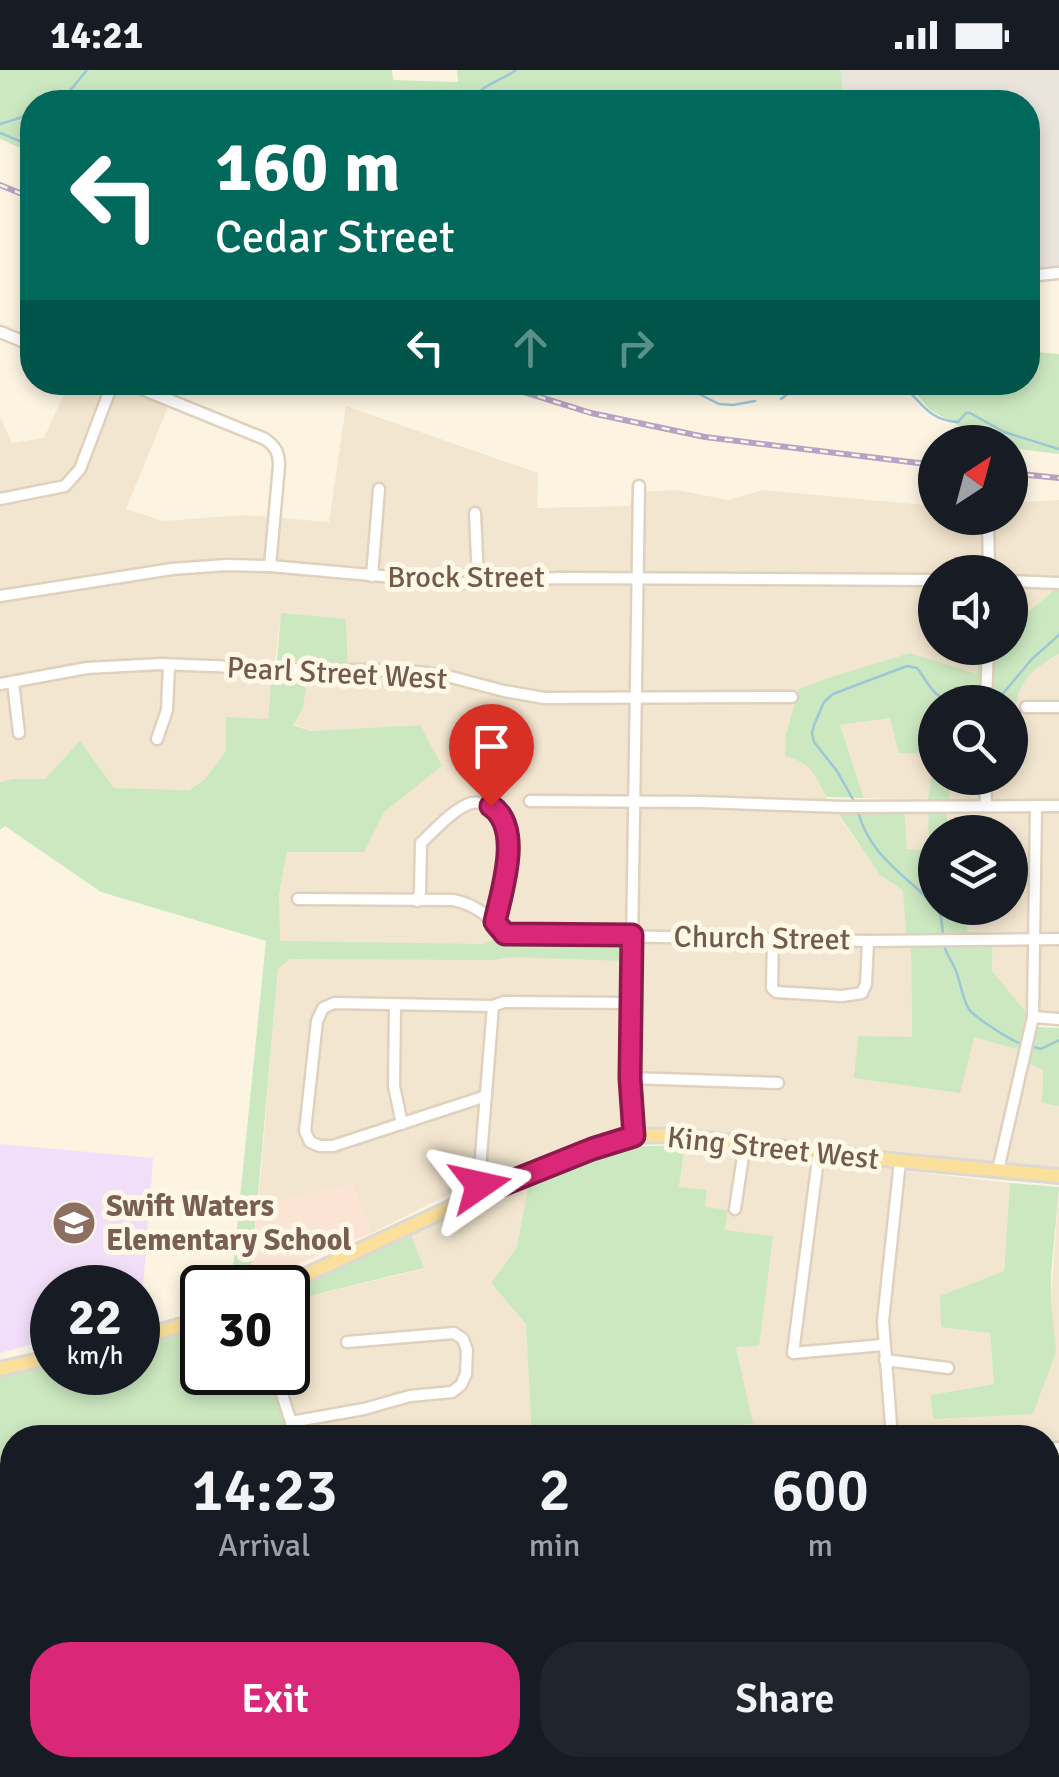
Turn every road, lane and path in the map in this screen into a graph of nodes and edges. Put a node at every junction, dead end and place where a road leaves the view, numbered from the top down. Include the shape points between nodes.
1 (108, 395) edge
2 (157, 395) edge
3 (639, 486) dead end
4 (379, 489) dead end
5 (0, 498) edge
6 (474, 513) dead end
7 (270, 566) junction
8 (372, 576) junction
9 (636, 578) junction
10 (918, 580) edge
11 (478, 581) junction
12 (1028, 582) edge
13 (1059, 583) edge
14 (0, 596) edge
15 (169, 665) junction
16 (13, 682) junction
17 (0, 684) edge
18 (635, 698) junction
19 (792, 698) dead end
20 (1028, 707) edge
21 (1059, 707) edge
22 (19, 733) dead end
23 (156, 739) dead end
24 (986, 795) edge
25 (530, 801) dead end
26 (633, 802) junction
27 (986, 806) junction
28 (1036, 806) junction
29 (1059, 806) edge
30 (298, 899) dead end
31 (416, 901) junction
32 (495, 922) junction
33 (632, 935) junction
34 (773, 939) junction
35 (868, 940) junction
36 (1034, 940) junction
37 (1059, 940) edge
38 (632, 1003) junction
39 (395, 1005) junction
40 (493, 1006) junction
41 (1033, 1017) junction
42 (1059, 1018) edge
43 (630, 1078) junction
44 (778, 1084) dead end
45 (486, 1096) junction
46 (402, 1124) junction
47 (634, 1136) junction
48 (745, 1143) junction
49 (819, 1152) junction
50 (900, 1161) junction
51 (998, 1170) junction
52 (1059, 1176) edge
53 (482, 1193) junction
54 (736, 1208) dead end
55 (310, 1273) edge
56 (346, 1342) dead end
57 (884, 1345) junction
58 (886, 1360) junction
59 (30, 1362) edge
60 (948, 1368) dead end
61 (0, 1369) edge
62 (282, 1395) edge
63 (291, 1422) junction
64 (292, 1425) edge
65 (891, 1425) edge

1 - 5 street via 74,478 65,486
2 - 7 street via 274,446 279,466
3 - 9 street
4 - 8 street
6 - 11 street
7 - 8 street, Brock Street
7 - 14 street, Brock Street via 172,569
8 - 11 street, Brock Street
9 - 10 street, Brock Street
9 - 11 street, Brock Street
9 - 18 street
12 - 13 street
15 - 16 street, Pearl Street West via 86,668
15 - 18 street, Pearl Street West via 400,670 544,698
15 - 23 street via 167,710
16 - 17 street, Pearl Street West
16 - 22 street
18 - 19 street, Pearl Street West
18 - 26 street
20 - 21 street
24 - 27 street
25 - 26 street
26 - 27 street
26 - 33 street
27 - 28 street
28 - 29 street
28 - 36 street
30 - 31 street, Church Street
31 - 32 street, Church Street via 468,903
31 - 32 street via 421,843 468,804 480,802 500,812 508,835
32 - 33 street, Church Street via 505,934
33 - 34 street, Church Street
33 - 38 street
34 - 35 street, Church Street
34 - 35 street via 776,992 842,996 862,993
35 - 36 street, Church Street
36 - 37 street, Church Street
36 - 41 street
38 - 40 street
38 - 43 street
39 - 40 street
39 - 46 street via 394,1086
39 - 46 street via 324,1008 305,1131 310,1142 333,1146
40 - 45 street
41 - 42 street
41 - 51 street
43 - 44 street
43 - 47 street
45 - 46 street
45 - 53 street
47 - 48 main road, King Street West
47 - 53 main road, King Street West
48 - 49 main road, King Street West
48 - 54 street
49 - 50 main road, King Street West
49 - 57 street via 793,1353
50 - 51 main road, King Street West
50 - 57 street
51 - 52 main road, King Street West
53 - 55 main road, King Street West
56 - 63 street via 454,1333 467,1350 466,1374 452,1392
57 - 58 street
58 - 60 street
58 - 65 street
59 - 61 main road
62 - 63 street
63 - 64 street

